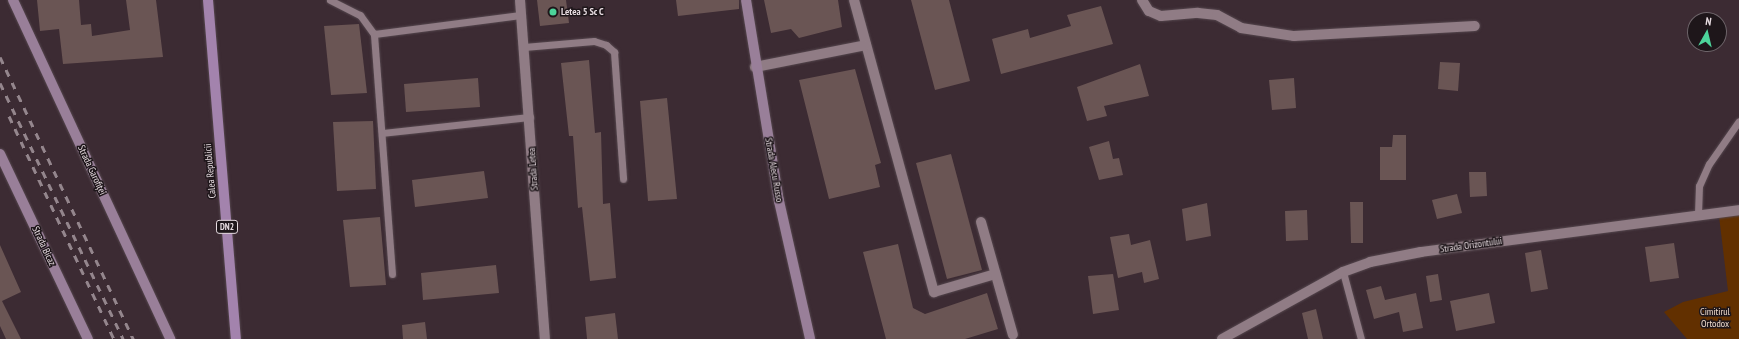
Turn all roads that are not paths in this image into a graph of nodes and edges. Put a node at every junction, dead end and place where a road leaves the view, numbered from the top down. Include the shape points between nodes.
1 (13, 0) edge
2 (208, 0) edge
3 (330, 0) edge
4 (520, 0) edge
5 (746, 0) edge
6 (854, 0) edge
7 (1142, 0) edge
8 (521, 15) junction
9 (1475, 26) dead end
10 (374, 34) junction
11 (866, 45) junction
12 (524, 47) junction
13 (755, 67) junction
14 (530, 117) junction
15 (1739, 122) edge
16 (382, 133) junction
17 (0, 154) edge
18 (623, 179) dead end
19 (1739, 210) edge
20 (1698, 214) junction
21 (981, 222) dead end
22 (1343, 272) junction
23 (392, 274) dead end
24 (995, 274) junction
25 (1013, 336) dead end
26 (88, 339) edge
27 (170, 339) edge
28 (236, 339) edge
29 (545, 339) edge
30 (810, 339) edge
31 (1222, 339) edge
32 (1361, 339) edge

1 - 27 street, Strada Garofiței
2 - 28 main road, Calea Republicii / DN2
3 - 10 lane via 360,15
4 - 8 street, Strada Letea
5 - 13 street, Strada Alecu Russo
6 - 11 street
7 - 9 street via 1149,11 1161,16 1198,13 1217,15 1241,28 1294,36
8 - 10 lane
8 - 12 street, Strada Letea
10 - 16 lane
11 - 13 street
11 - 24 street via 934,292
12 - 14 street, Strada Letea
12 - 18 lane via 594,41 606,45 614,52
13 - 30 street, Strada Alecu Russo via 780,201
14 - 16 lane
14 - 29 street, Strada Letea
15 - 20 lane via 1709,164 1702,179 1699,186
16 - 23 lane
17 - 26 street, Strada Bicaz
19 - 20 street, Strada Orizontului
20 - 22 street, Strada Orizontului via 1421,252 1370,262
21 - 24 street
22 - 31 street, Strada Orizontului
22 - 32 lane
24 - 25 street

